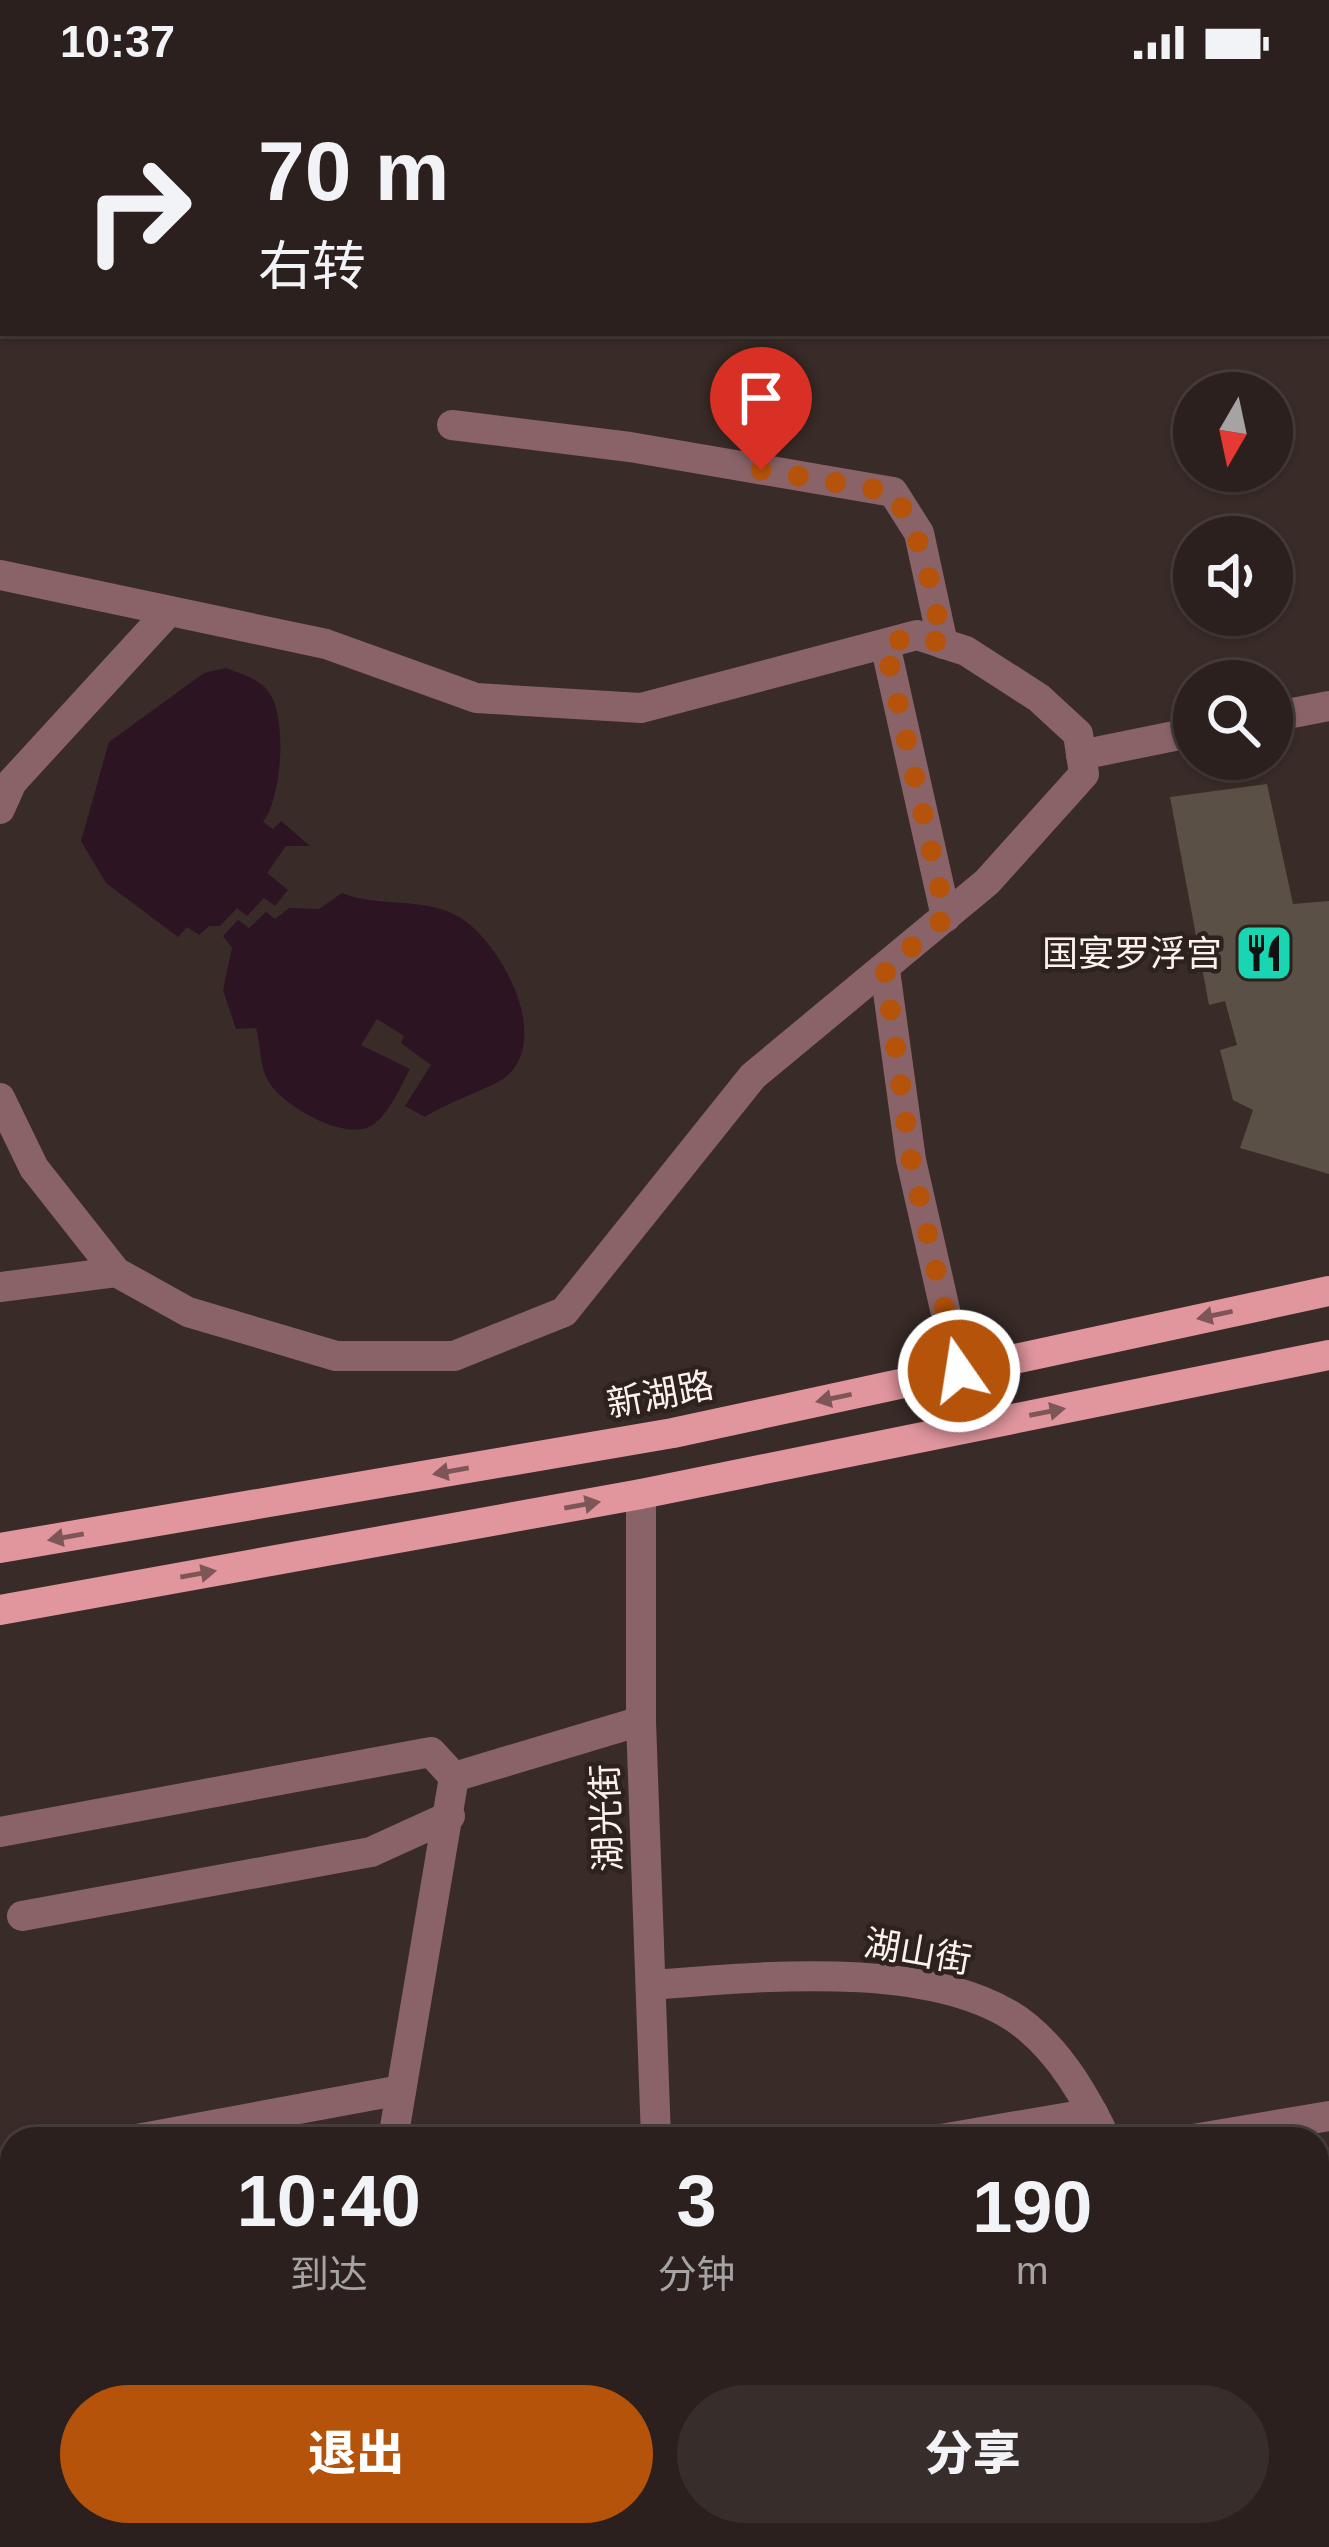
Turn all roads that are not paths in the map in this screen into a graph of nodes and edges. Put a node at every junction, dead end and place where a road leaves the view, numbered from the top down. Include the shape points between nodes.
1 (452, 424) dead end
2 (0, 575) edge
3 (169, 611) junction
4 (885, 644) junction
5 (943, 644) junction
6 (1329, 706) edge
7 (1293, 713) edge
8 (1173, 736) edge
9 (1081, 754) junction
10 (0, 808) edge
11 (946, 917) junction
12 (885, 970) junction
13 (0, 1098) edge
14 (116, 1271) junction
15 (0, 1288) edge
16 (1329, 1291) edge
17 (1329, 1355) edge
18 (959, 1371) junction
19 (641, 1494) junction
20 (0, 1548) edge
21 (0, 1610) edge
22 (641, 1721) junction
23 (454, 1777) junction
24 (449, 1816) junction
25 (0, 1832) edge
26 (22, 1916) dead end
27 (652, 1985) junction
28 (401, 2090) junction
29 (1329, 2116) edge
30 (1099, 2126) edge
31 (202, 2127) edge
32 (395, 2127) edge
33 (656, 2127) edge
34 (1264, 2127) edge

1 - 5 street via 892,492 919,532
2 - 3 street
3 - 4 street via 326,644 476,698 640,708
3 - 10 street via 13,782
4 - 5 street via 917,635
4 - 11 street
5 - 9 street via 1039,698 1078,734
6 - 7 street
8 - 9 street
9 - 11 street via 1084,774
11 - 12 street
12 - 14 street via 753,1076 564,1312 454,1356 336,1356 188,1312
12 - 18 street via 911,1160
13 - 14 street via 34,1168
14 - 15 street
16 -> 18 main road, 新湖路
19 -> 17 main road
18 -> 20 main road, 新湖路 via 673,1433
21 -> 19 main road
19 - 22 street, 湖光街
22 - 23 street
22 - 27 street, 湖光街
23 - 24 street
23 - 25 street via 431,1752
24 - 26 street via 371,1852
24 - 28 street
27 - 30 street, 湖山街 via 802,1973 964,1992 1027,2027 1081,2089
27 - 33 street, 湖光街
28 - 31 street
28 - 32 street
29 - 34 street

